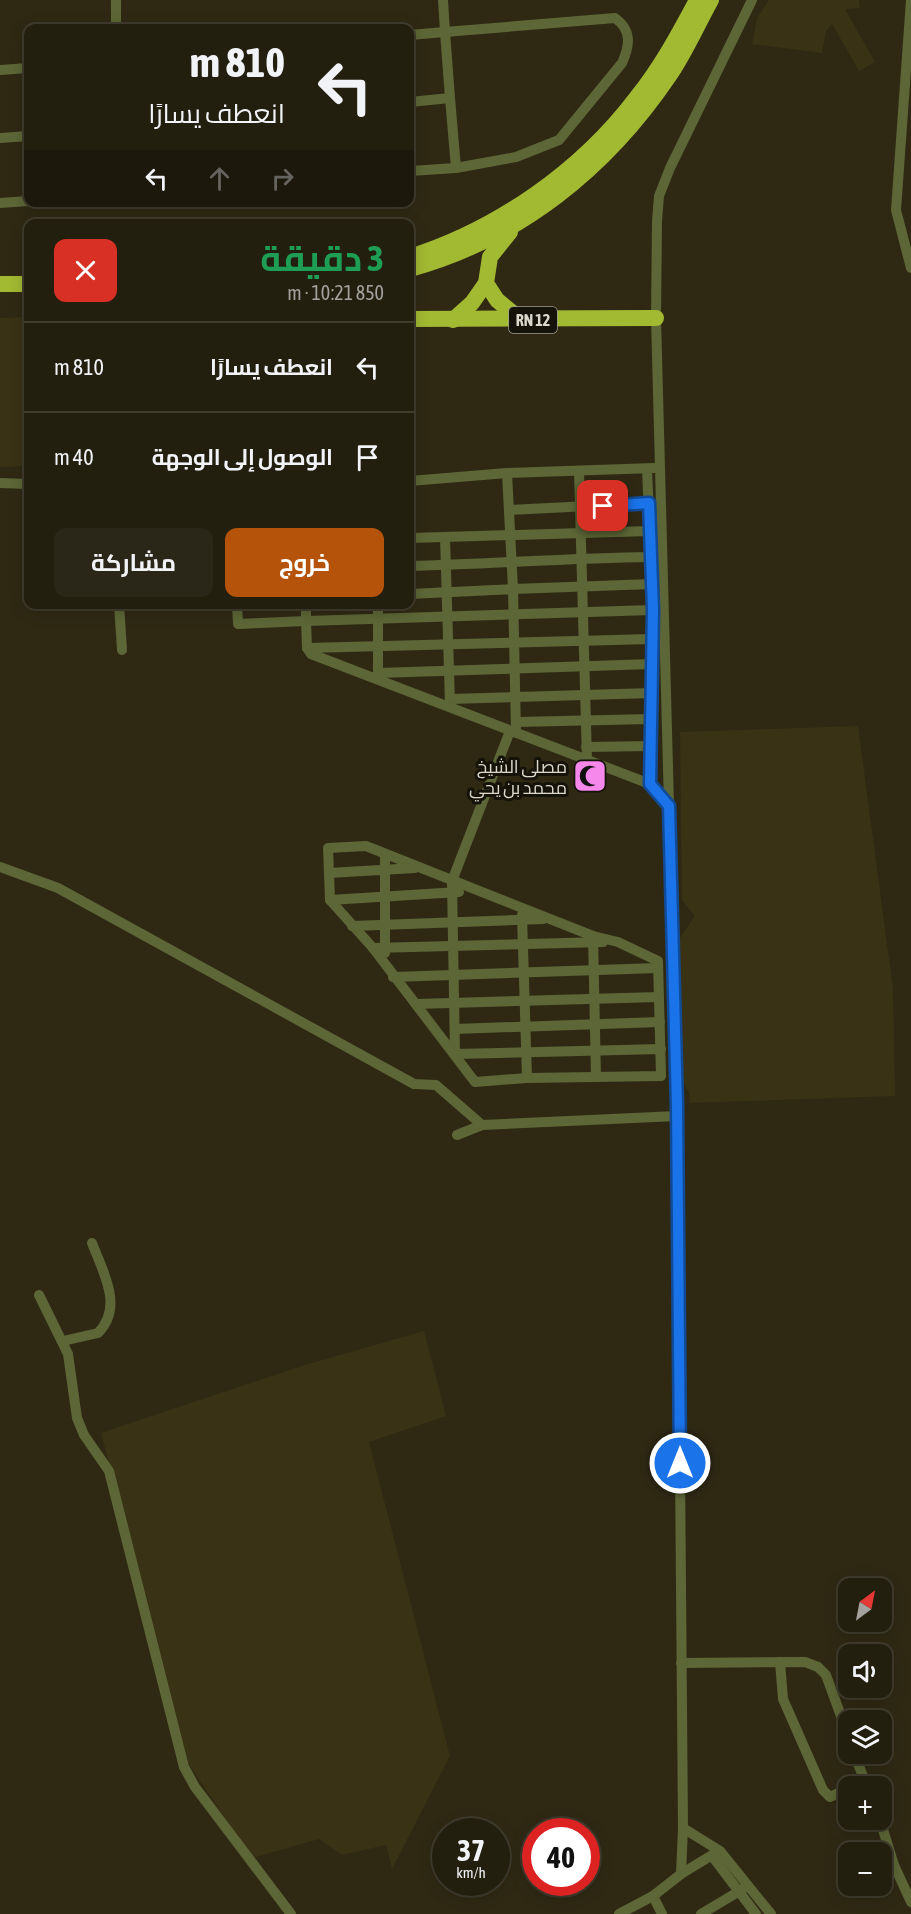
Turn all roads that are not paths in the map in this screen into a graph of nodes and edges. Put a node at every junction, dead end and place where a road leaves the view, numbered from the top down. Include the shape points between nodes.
1 (116, 0) edge
2 (443, 0) edge
3 (697, 0) edge
4 (711, 0) edge
5 (752, 0) edge
6 (911, 0) edge
7 (116, 24) edge
8 (445, 32) junction
9 (414, 34) edge
10 (24, 68) edge
11 (0, 70) edge
12 (450, 98) junction
13 (414, 102) edge
14 (24, 136) edge
15 (0, 138) edge
16 (456, 168) junction
17 (414, 171) edge
18 (24, 201) edge
19 (0, 203) edge
20 (512, 227) junction
21 (414, 256) edge
22 (414, 267) edge
23 (911, 268) edge
24 (486, 283) junction
25 (0, 284) edge
26 (24, 284) edge
27 (24, 293) edge
28 (0, 294) edge
29 (656, 318) junction
30 (414, 320) edge
31 (453, 320) junction
32 (520, 320) junction
33 (660, 468) junction
34 (647, 469) junction
35 (579, 471) junction
36 (507, 473) junction
37 (414, 481) edge
38 (0, 483) edge
39 (24, 484) edge
40 (649, 503) junction
41 (580, 507) junction
42 (509, 510) junction
43 (650, 531) junction
44 (580, 533) junction
45 (511, 536) junction
46 (445, 537) junction
47 (414, 538) edge
48 (581, 558) junction
49 (650, 558) junction
50 (512, 563) junction
51 (445, 565) junction
52 (414, 566) edge
53 (652, 584) junction
54 (581, 587) junction
55 (513, 589) junction
56 (414, 594) edge
57 (446, 594) junction
58 (119, 609) edge
59 (237, 609) edge
60 (306, 609) edge
61 (378, 609) edge
62 (653, 610) junction
63 (582, 612) junction
64 (514, 615) junction
65 (446, 617) junction
66 (377, 619) junction
67 (306, 621) junction
68 (652, 639) junction
69 (583, 641) junction
70 (514, 643) junction
71 (447, 644) junction
72 (377, 646) junction
73 (307, 648) junction
74 (123, 650) dead end
75 (652, 664) junction
76 (584, 666) junction
77 (515, 668) junction
78 (448, 670) junction
79 (378, 677) junction
80 (652, 693) junction
81 (585, 695) junction
82 (516, 697) junction
83 (450, 703) junction
84 (651, 719) junction
85 (586, 721) junction
86 (514, 729) junction
87 (651, 746) junction
88 (586, 747) junction
89 (587, 760) junction
90 (650, 784) junction
91 (669, 806) junction
92 (385, 854) junction
93 (0, 867) edge
94 (418, 867) junction
95 (385, 869) junction
96 (329, 873) junction
97 (452, 886) junction
98 (385, 897) junction
99 (330, 900) junction
100 (522, 914) junction
101 (453, 922) junction
102 (385, 925) junction
103 (352, 926) junction
104 (593, 939) junction
105 (523, 944) junction
106 (454, 946) junction
107 (373, 948) junction
108 (385, 948) junction
109 (385, 967) junction
110 (658, 968) junction
111 (594, 970) junction
112 (524, 972) junction
113 (454, 975) junction
114 (393, 977) junction
115 (659, 997) junction
116 (594, 999) junction
117 (525, 1000) junction
118 (455, 1002) junction
119 (416, 1004) junction
120 (660, 1022) junction
121 (595, 1024) junction
122 (525, 1027) junction
123 (455, 1029) junction
124 (661, 1049) junction
125 (595, 1050) junction
126 (526, 1052) junction
127 (455, 1054) junction
128 (527, 1077) junction
129 (596, 1077) junction
130 (677, 1116) junction
131 (482, 1125) junction
132 (458, 1135) dead end
133 (92, 1243) dead end
134 (39, 1294) dead end
135 (63, 1341) junction
136 (780, 1662) junction
137 (681, 1663) junction
138 (839, 1710) edge
139 (838, 1793) edge
140 (683, 1828) junction
141 (883, 1830) edge
142 (716, 1853) junction
143 (681, 1874) junction
144 (744, 1888) junction
145 (653, 1896) junction
146 (911, 1902) edge
147 (291, 1914) edge
148 (619, 1914) edge
149 (662, 1914) edge
150 (701, 1914) edge
151 (756, 1914) edge
152 (771, 1914) edge

1 - 7 street
2 - 8 street
3 - 21 highway via 637,98 584,153 511,210 461,238
4 - 20 highway via 670,74 614,146 563,193
5 - 29 street via 659,196
6 - 23 street via 896,210
8 - 9 street
8 - 12 street
8 - 16 street via 615,18 625,25 628,34 628,49 622,63 559,140 516,157
10 - 11 street
12 - 13 street
12 - 16 street
14 - 15 street
16 - 17 street
18 - 19 street
20 - 22 highway
20 - 24 highway via 490,258
24 - 31 highway
24 - 32 highway via 497,300
25 - 26 highway
27 - 28 highway
29 - 32 highway, RN 12
29 - 33 street
30 - 31 highway, RN 12
31 - 32 highway, RN 12
33 - 34 street
33 - 91 street
34 - 35 street
34 - 40 street
35 - 36 street
35 - 41 street
36 - 37 street
36 - 42 street
38 - 39 street
40 - 41 street
40 - 43 street
41 - 42 street
41 - 44 street
42 - 45 street
43 - 44 street
43 - 49 street
44 - 45 street
44 - 48 street
45 - 46 street
45 - 50 street
46 - 47 street
46 - 51 street
48 - 49 street
48 - 50 street
48 - 54 street
49 - 53 street
50 - 51 street
50 - 55 street
51 - 52 street
51 - 57 street
53 - 54 street
53 - 62 street
54 - 55 street
54 - 63 street
55 - 57 street
55 - 64 street
56 - 57 street
57 - 65 street
58 - 74 street
59 - 67 street via 238,624
60 - 67 street
61 - 66 street
62 - 63 street
62 - 68 street
63 - 64 street
63 - 69 street
64 - 65 street
64 - 70 street
65 - 66 street
65 - 71 street
66 - 67 street
66 - 72 street
67 - 73 street
68 - 69 street
68 - 75 street
69 - 70 street
69 - 76 street
70 - 71 street
70 - 77 street
71 - 72 street
71 - 78 street
72 - 73 street
72 - 79 street
73 - 79 street via 310,654
75 - 76 street
75 - 80 street
76 - 77 street
76 - 81 street
77 - 78 street
77 - 82 street
78 - 79 street
78 - 83 street
79 - 83 street
80 - 81 street
80 - 84 street
81 - 82 street
81 - 85 street
82 - 83 street
82 - 86 street
83 - 86 street
84 - 85 street
84 - 87 street
85 - 86 street
85 - 88 street
86 - 89 street
86 - 97 street
87 - 88 street
87 - 90 street
88 - 89 street
89 - 90 street
90 - 91 street
91 - 130 street
92 - 94 street
92 - 95 street
92 - 96 street via 366,846 328,848
93 - 131 street via 58,888 414,1084 436,1085
94 - 95 street
94 - 97 street
95 - 96 street
95 - 98 street
96 - 99 street
97 - 98 street
97 - 100 street via 477,891
97 - 101 street
98 - 99 street
98 - 102 street
99 - 103 street
100 - 101 street
100 - 104 street via 549,919
100 - 105 street
101 - 102 street
101 - 106 street
102 - 103 street
102 - 108 street
103 - 107 street
104 - 105 street
104 - 110 street via 618,942 658,961
104 - 111 street
105 - 106 street
105 - 112 street
106 - 108 street
106 - 113 street
107 - 108 street
107 - 109 street
108 - 109 street
109 - 114 street
110 - 111 street
110 - 115 street
111 - 112 street
111 - 116 street
112 - 113 street
112 - 117 street
113 - 114 street
113 - 118 street
114 - 119 street
115 - 116 street
115 - 120 street
116 - 117 street
116 - 121 street
117 - 118 street
117 - 122 street
118 - 119 street
118 - 123 street
119 - 127 street
120 - 121 street
120 - 124 street
121 - 122 street
121 - 125 street
122 - 123 street
122 - 126 street
123 - 127 street
124 - 125 street
124 - 129 street via 661,1076
125 - 126 street
125 - 129 street
126 - 127 street
126 - 128 street
127 - 128 street via 475,1082
128 - 129 street
130 - 131 street
130 - 137 street
131 - 132 street
133 - 135 street via 109,1286 109,1317 98,1333
134 - 135 street
135 - 147 street via 77,1418 114,1485 184,1767
136 - 137 street
136 - 138 street via 805,1662 819,1667 826,1675
136 - 139 street via 783,1699 823,1790 830,1797
137 - 140 street
140 - 142 street
140 - 143 street
141 - 146 street
142 - 143 street
142 - 144 street
143 - 145 street
144 - 150 street
144 - 151 street
144 - 152 street
145 - 148 street
145 - 149 street

